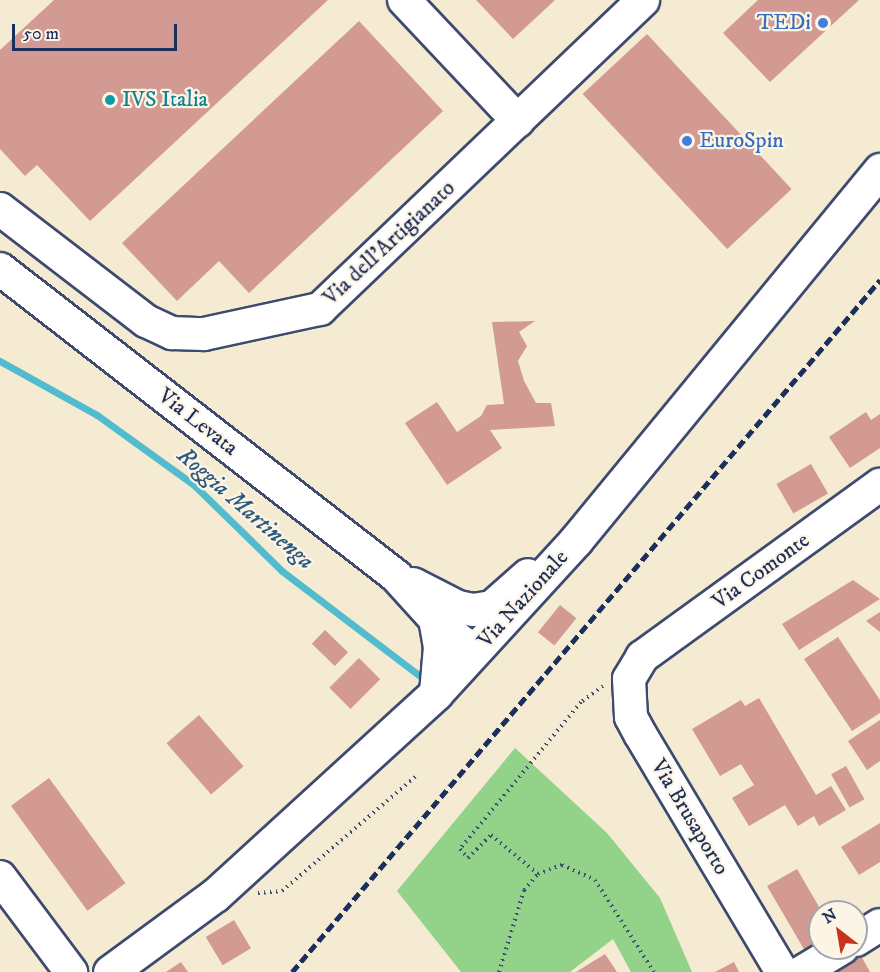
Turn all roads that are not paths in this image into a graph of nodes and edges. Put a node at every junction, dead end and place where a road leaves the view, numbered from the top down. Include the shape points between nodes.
1 (404, 0) edge
2 (643, 0) edge
3 (518, 122) junction
4 (880, 170) edge
5 (0, 209) edge
6 (0, 269) edge
7 (880, 485) edge
8 (576, 540) junction
9 (447, 613) junction
10 (477, 649) junction
11 (642, 657) joint
12 (436, 693) junction
13 (0, 877) edge
14 (822, 960) edge
15 (71, 972) edge
16 (110, 972) edge
17 (782, 972) edge
18 (802, 972) edge

1 - 3 street
2 - 3 street, Via dell'Artigianato
3 - 5 street, Via dell'Artigianato via 320,309 204,334 172,333 146,321
4 - 8 main road, Via Nazionale
6 - 9 street, Via Levata
7 - 11 street, Via Comonte
8 - 9 street via 542,562 492,607
8 - 10 main road, Via Nazionale
9 - 10 street, Via Levata via 461,642
9 - 12 street
10 - 12 main road, Via Nazionale
11 - 17 street, Via Brusaporto via 629,679 631,717
12 - 16 main road, Via Nazionale via 215,895
13 - 15 street
14 - 18 street

